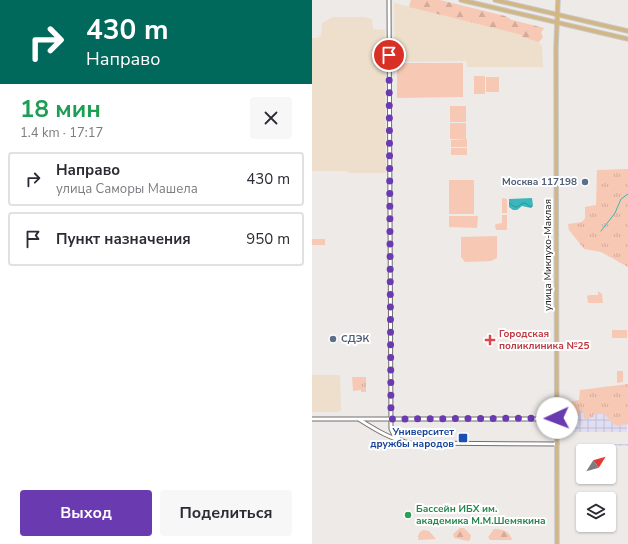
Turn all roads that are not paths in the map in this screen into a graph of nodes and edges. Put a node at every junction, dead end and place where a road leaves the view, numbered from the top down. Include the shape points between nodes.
1 (389, 0) edge
2 (461, 0) edge
3 (495, 0) edge
4 (558, 0) edge
5 (558, 15) junction
6 (557, 23) junction
7 (628, 31) edge
8 (628, 39) edge
9 (557, 418) junction
10 (312, 419) edge
11 (358, 419) junction
12 (391, 419) junction
13 (404, 442) junction
14 (557, 444) junction
15 (557, 544) edge

1 - 12 street
2 - 6 main road
3 - 5 main road
4 - 5 main road, улица Миклухо-Маклая
5 - 6 main road, улица Миклухо-Маклая
5 - 7 main road
6 - 8 main road
6 - 9 main road, улица Миклухо-Маклая
9 - 12 street
9 - 14 main road, улица Миклухо-Маклая
10 - 11 street
11 - 12 street
11 - 13 street via 382,434
12 - 13 street via 392,432
13 - 14 street
14 - 15 main road, улица Миклухо-Маклая

